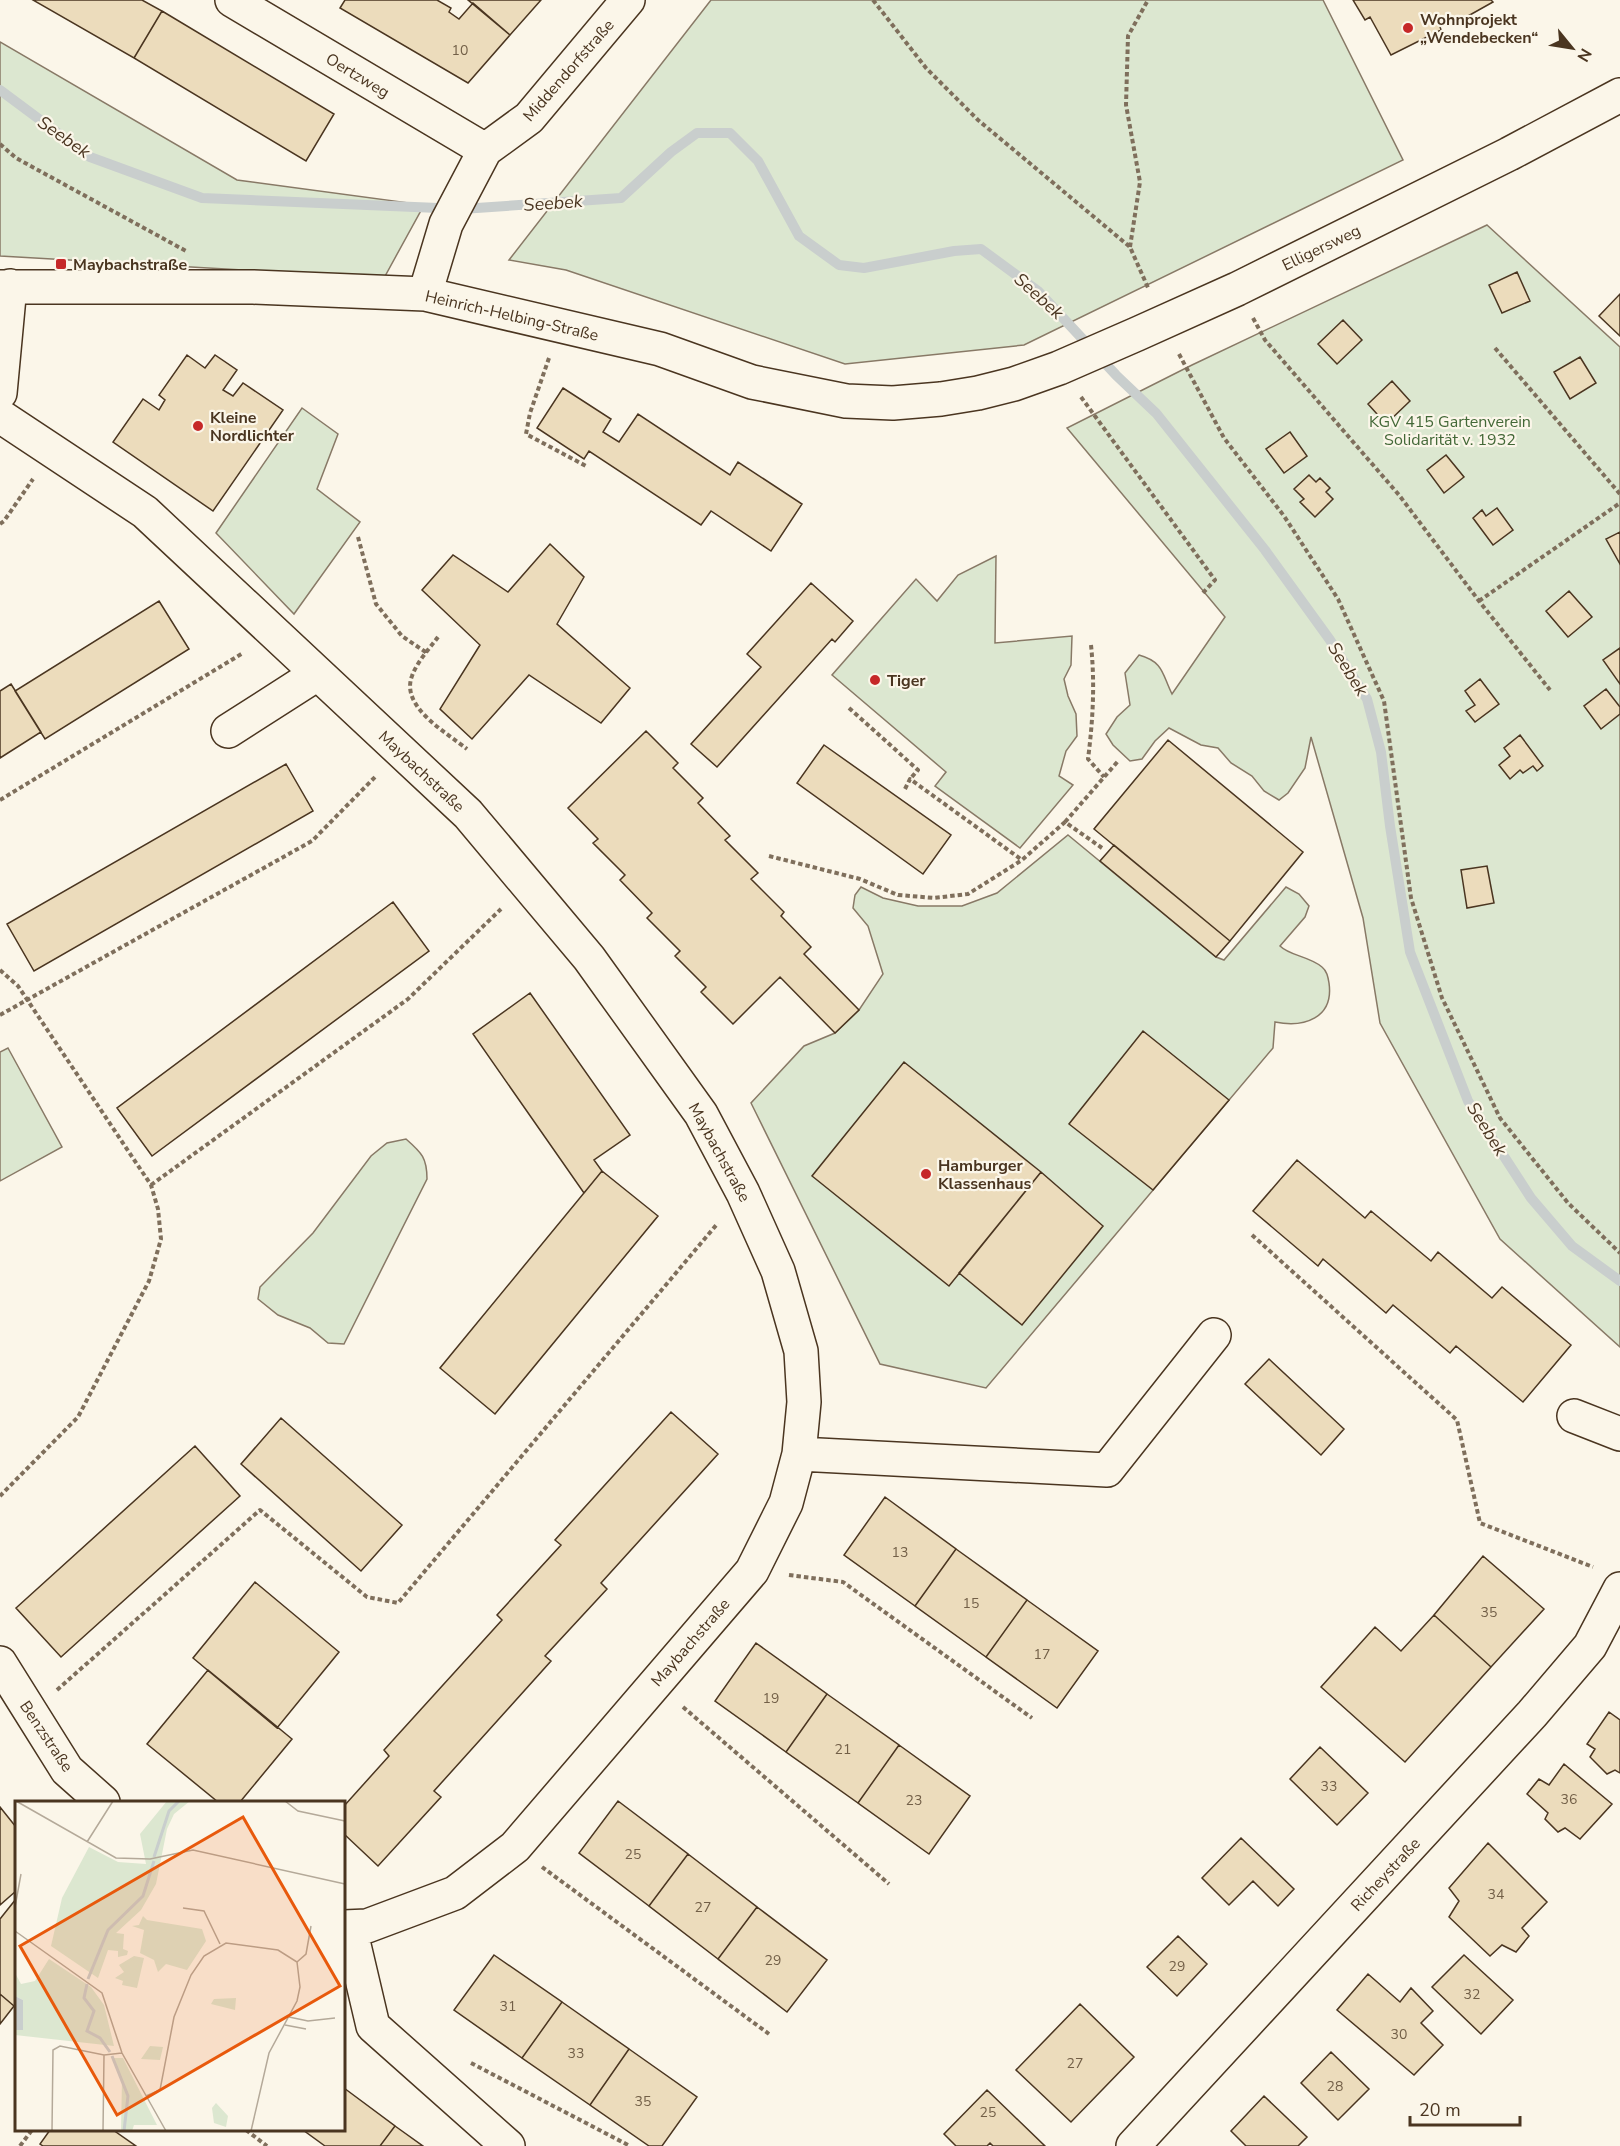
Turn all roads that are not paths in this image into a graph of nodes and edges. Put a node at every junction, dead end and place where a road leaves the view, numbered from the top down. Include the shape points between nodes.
1 (232, 0) edge
2 (628, 0) edge
3 (1620, 95) edge
4 (484, 150) junction
5 (5, 286) edge
6 (425, 294) junction
7 (1014, 384) joint
8 (0, 393) edge
9 (0, 416) edge
10 (317, 674) junction
11 (228, 730) dead end
12 (1214, 1335) dead end
13 (1574, 1416) dead end
14 (1620, 1434) edge
15 (799, 1454) junction
16 (1609, 1579) edge
17 (0, 1663) edge
18 (101, 1801) edge
19 (347, 1928) edge
20 (508, 2146) edge
21 (1133, 2146) edge

1 - 4 street, Oertzweg
2 - 4 street, Middendorfstraße via 529,118
3 - 7 street, Elligersweg via 1237,289
4 - 6 street, Middendorfstraße via 446,224
5 - 6 street, Heinrich-Helbing-Straße via 253,287
5 - 8 street
6 - 7 street, Heinrich-Helbing-Straße via 660,349 753,381 846,401 941,399
9 - 10 street, Maybachstraße via 144,512
10 - 11 street
10 - 15 street, Maybachstraße via 468,814 589,958 702,1114 744,1193 784,1285 801,1351 804,1402
12 - 15 street via 1107,1470
13 - 14 street
15 - 19 street, Maybachstraße via 786,1503 752,1570 515,1847 455,1893 367,1926
16 - 21 street, Richeystraße via 1590,1646 1532,1714
17 - 18 street, Benzstraße via 67,1770
19 - 20 street via 373,2026

